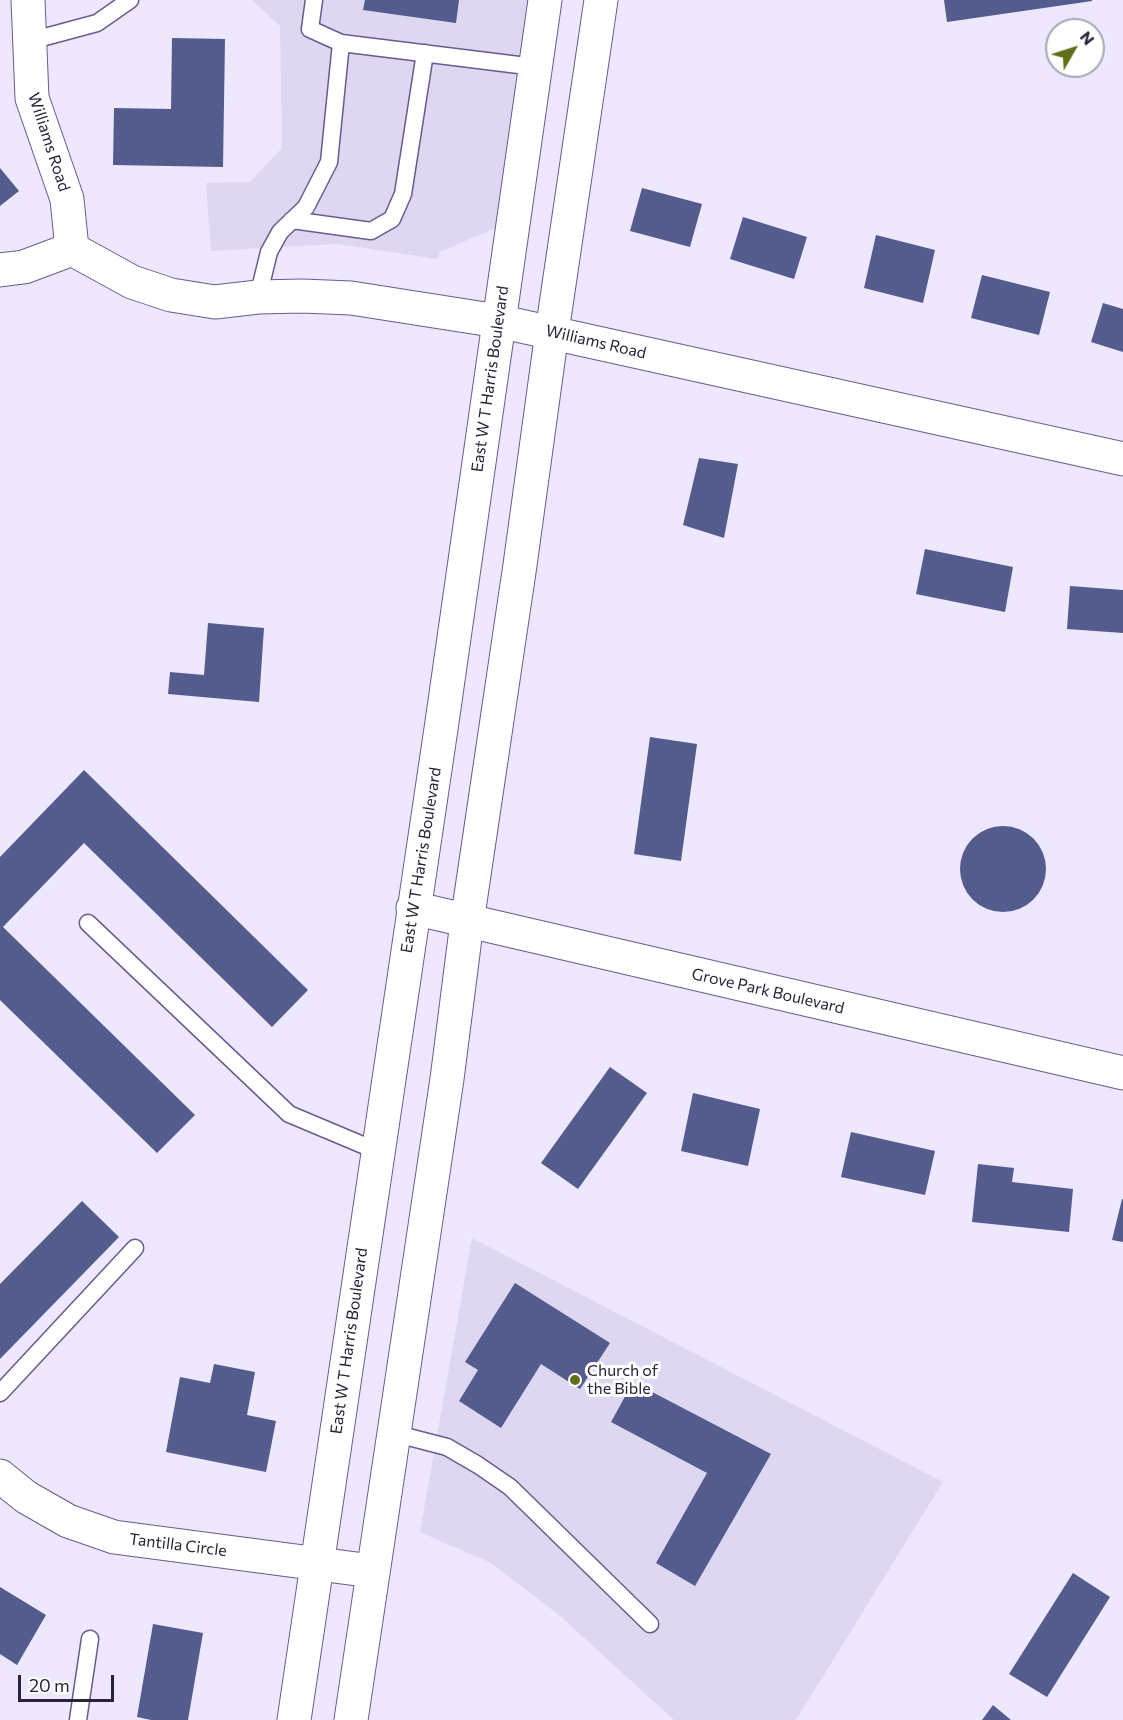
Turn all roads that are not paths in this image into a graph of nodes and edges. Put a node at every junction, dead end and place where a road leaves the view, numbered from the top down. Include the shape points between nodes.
1 (28, 0) edge
2 (130, 0) edge
3 (314, 0) edge
4 (544, 0) edge
5 (601, 0) edge
6 (30, 41) junction
7 (341, 43) junction
8 (425, 53) junction
9 (535, 67) junction
10 (292, 220) junction
11 (72, 249) junction
12 (0, 270) edge
13 (258, 297) junction
14 (498, 321) junction
15 (552, 332) junction
16 (1123, 459) edge
17 (413, 909) junction
18 (88, 922) dead end
19 (467, 922) junction
20 (1123, 1073) edge
21 (378, 1152) junction
22 (135, 1248) dead end
23 (0, 1393) edge
24 (393, 1432) junction
25 (0, 1476) edge
26 (316, 1563) junction
27 (372, 1571) junction
28 (650, 1624) dead end
29 (90, 1640) dead end
30 (78, 1720) edge
31 (294, 1720) edge
32 (351, 1720) edge

1 - 6 main road, Williams Road
2 - 6 lane via 97,23
3 - 7 lane via 310,29
4 - 9 main road, East W T Harris Boulevard
5 - 15 main road
6 - 11 main road, Williams Road via 32,98 67,200
7 - 8 lane
7 - 10 lane via 329,162 306,207
8 - 9 lane
8 - 10 lane via 403,194 392,219 371,231
9 - 14 main road, East W T Harris Boulevard
10 - 13 lane via 269,252
11 - 12 main road via 24,267
11 - 13 main road, Williams Road via 132,282 171,295 215,302
13 - 14 main road, Williams Road via 351,298
14 - 15 main road, Williams Road
14 - 17 main road, East W T Harris Boulevard
15 - 16 main road, Williams Road
15 - 19 main road
17 - 19 main road, Grove Park Boulevard
17 - 21 main road, East W T Harris Boulevard
18 - 21 lane via 289,1114
19 - 20 main road, Grove Park Boulevard
19 - 24 main road
21 - 26 main road, East W T Harris Boulevard
22 - 23 lane
24 - 27 main road
24 - 28 lane via 447,1447 510,1487
25 - 26 main road, Tantilla Circle via 26,1497 68,1521 114,1537
26 - 27 main road, Tantilla Circle
26 - 31 main road, East W T Harris Boulevard
27 - 32 main road
29 - 30 lane

